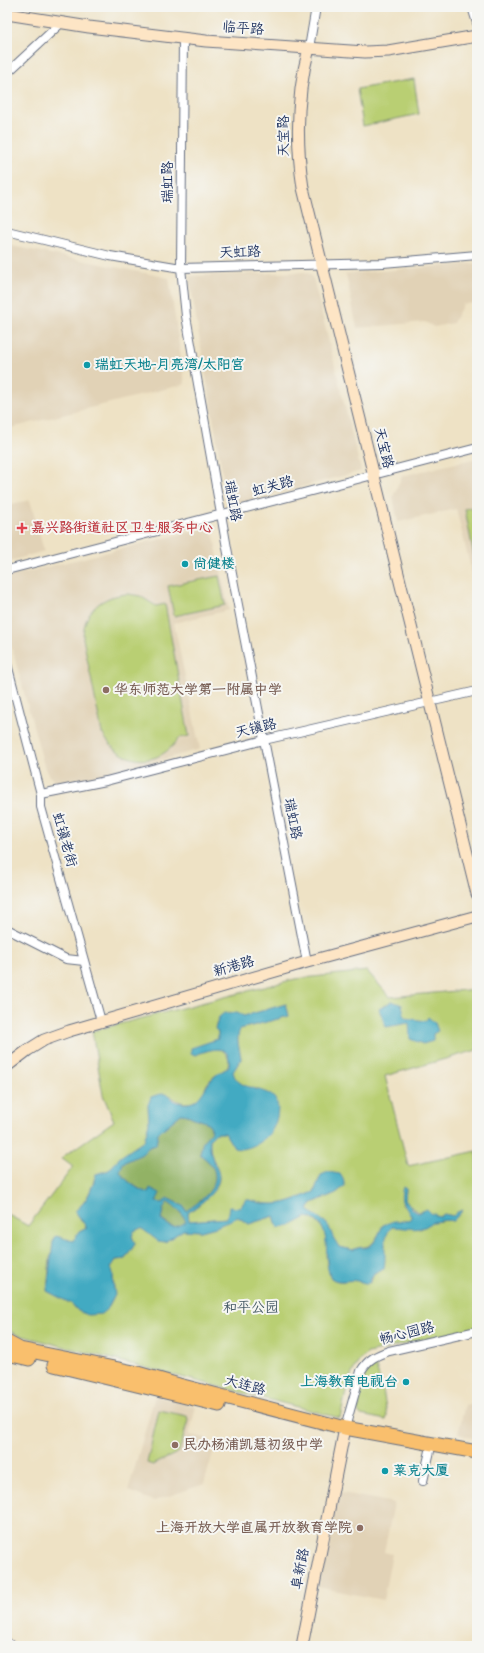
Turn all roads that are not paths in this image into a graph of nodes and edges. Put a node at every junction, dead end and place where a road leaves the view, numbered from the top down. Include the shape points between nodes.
1 (316, 7) edge
2 (472, 7) edge
3 (7, 14) edge
4 (477, 22) edge
5 (61, 23) junction
6 (477, 36) edge
7 (182, 38) junction
8 (309, 48) junction
9 (7, 73) edge
10 (7, 231) edge
11 (477, 255) edge
12 (322, 264) junction
13 (181, 268) junction
14 (477, 448) edge
15 (374, 474) junction
16 (221, 514) junction
17 (7, 570) edge
18 (7, 664) edge
19 (477, 691) edge
20 (430, 701) junction
21 (264, 740) junction
22 (41, 794) junction
23 (477, 894) edge
24 (477, 916) edge
25 (7, 929) edge
26 (84, 961) junction
27 (307, 962) junction
28 (101, 1022) junction
29 (7, 1066) edge
30 (477, 1331) edge
31 (7, 1342) edge
32 (7, 1354) edge
33 (345, 1432) junction
34 (430, 1450) junction
35 (477, 1452) edge
36 (477, 1460) edge
37 (423, 1481) dead end
38 (7, 1644) edge
39 (14, 1646) edge
40 (302, 1646) edge

1 - 8 street, 天宝路
2 - 4 street
3 - 5 street, 临平路
5 - 7 street, 临平路
5 - 9 street
6 - 8 street, 临平路 via 376,52
7 - 8 street, 临平路
7 - 13 street, 瑞虹路
8 - 12 street, 天宝路 via 299,110 299,165
10 - 13 street, 天虹路 via 110,256
11 - 12 street, 天虹路 via 383,263
12 - 13 street, 天虹路
12 - 15 street, 天宝路
13 - 16 street, 瑞虹路 via 186,316
14 - 15 street, 虹关路
15 - 16 street, 虹关路
15 - 20 street, 天宝路
16 - 17 street, 虹关路
16 - 21 street, 瑞虹路
18 - 22 street, 虹镇老街
19 - 20 street, 天镇路
20 - 21 street, 天镇路
20 - 23 street, 天宝路
21 - 22 street, 天镇路 via 106,781
21 - 27 street, 瑞虹路
22 - 26 street, 虹镇老街 via 41,807
24 - 27 street, 新港路
25 - 26 street via 66,959
26 - 28 street, 虹镇老街
27 - 28 street, 新港路
28 - 29 street, 新港路 via 44,1040
30 - 33 street, 畅心园路 via 375,1356 361,1371
31 - 33 main road, 大连路 via 20,1349 134,1372
32 - 33 main road, 大连路
33 - 34 main road, 大连路
33 - 35 main road, 大连路
33 - 40 street, 阜新路
34 - 36 main road, 大连路
34 - 37 street
38 - 39 street

